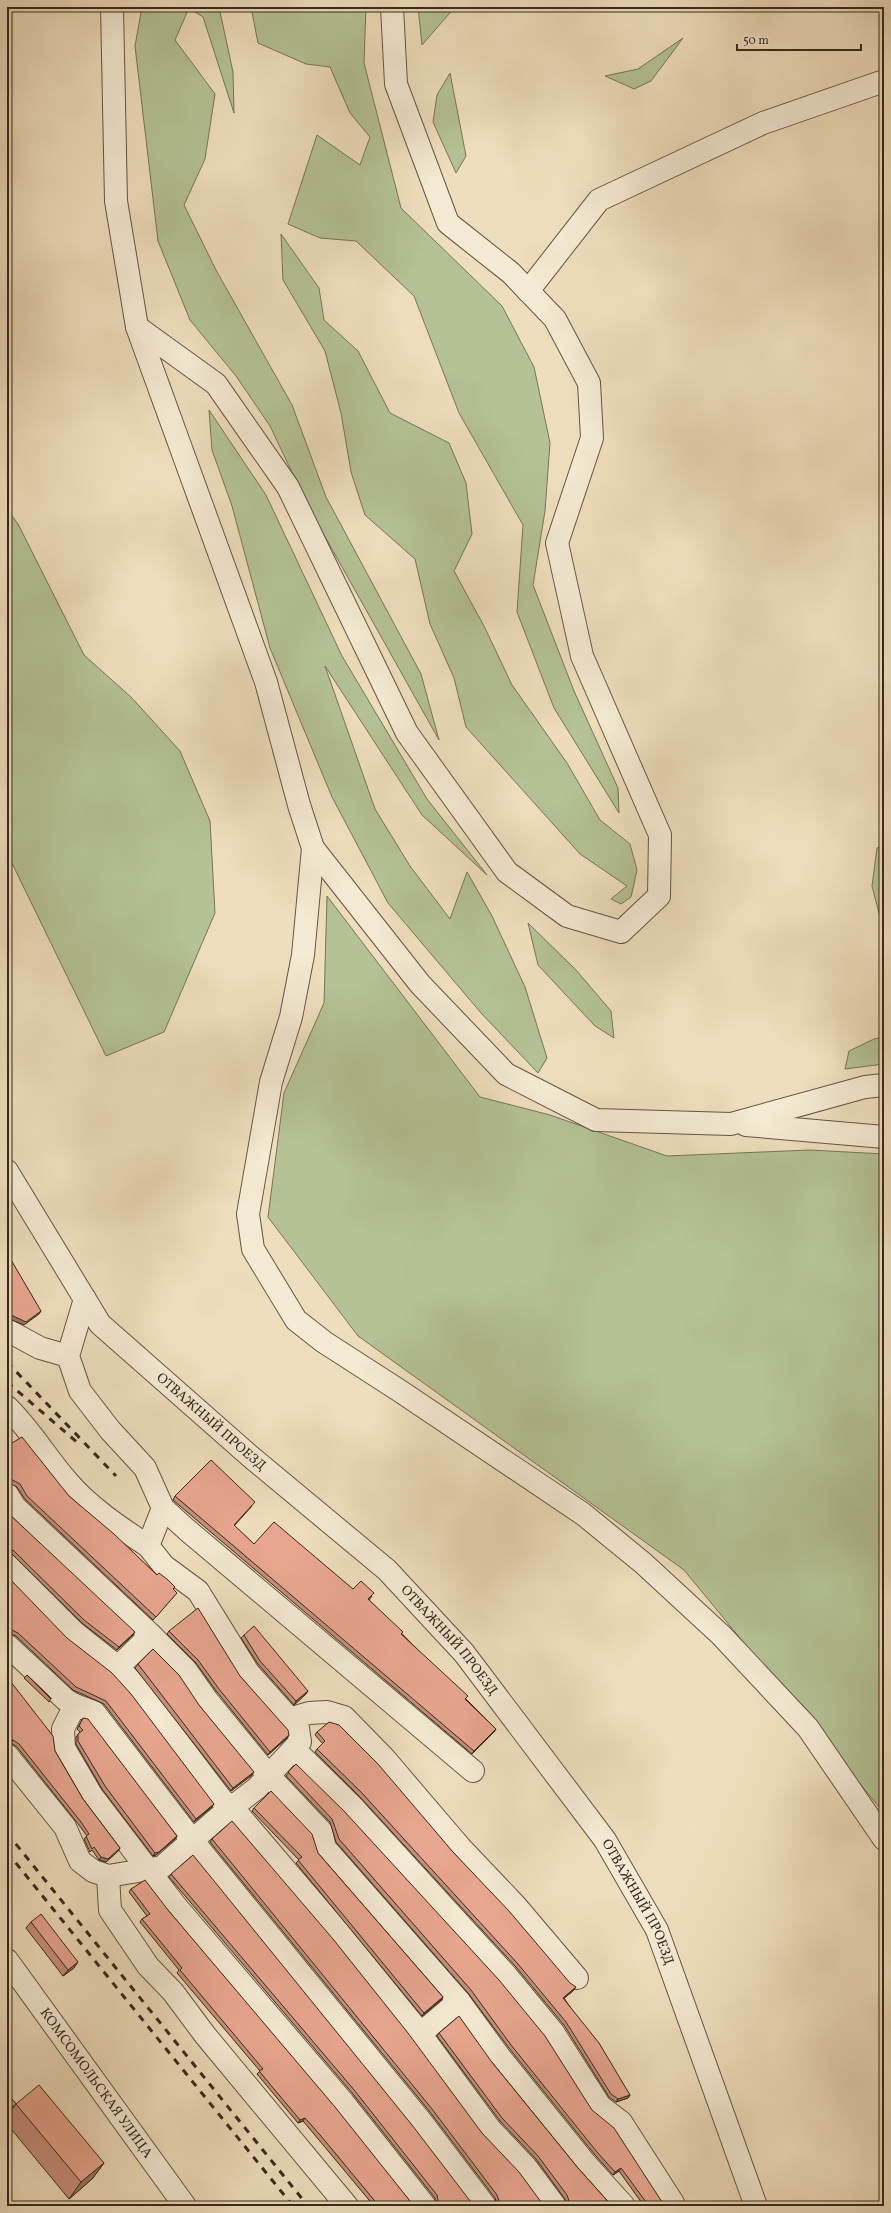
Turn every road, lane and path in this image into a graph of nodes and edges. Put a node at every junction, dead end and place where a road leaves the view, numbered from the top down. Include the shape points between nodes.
1 (112, 7) edge
2 (392, 7) edge
3 (884, 81) edge
4 (528, 291) junction
5 (137, 327) junction
6 (313, 848) junction
7 (884, 1085) edge
8 (731, 1124) junction
9 (884, 1137) edge
10 (7, 1171) edge
11 (85, 1299) junction
12 (7, 1330) edge
13 (68, 1356) junction
14 (7, 1407) edge
15 (7, 1494) edge
16 (163, 1508) junction
17 (148, 1546) junction
18 (7, 1565) edge
19 (151, 1635) junction
20 (7, 1645) edge
21 (118, 1667) junction
22 (75, 1705) junction
23 (289, 1719) junction
24 (294, 1749) junction
25 (7, 1755) edge
26 (473, 1771) dead end
27 (269, 1776) junction
28 (232, 1807) junction
29 (884, 1839) edge
30 (192, 1840) junction
31 (150, 1869) junction
32 (108, 1876) junction
33 (7, 1960) edge
34 (577, 1978) dead end
35 (459, 2001) junction
36 (420, 2034) junction
37 (672, 2203) dead end
38 (185, 2206) edge
39 (347, 2206) edge
40 (425, 2206) edge
41 (485, 2206) edge
42 (555, 2206) edge
43 (624, 2206) edge
44 (756, 2206) edge

1 - 5 street via 116,201
2 - 4 street via 396,84 448,223 511,273
3 - 4 street via 763,123 599,200
4 - 5 street via 555,319 589,383 592,438 557,543 582,656 660,835 659,896 621,932 567,916 507,872 406,733 288,487 216,384
5 - 6 street via 266,682
6 - 8 street via 420,984 506,1074 596,1120
6 - 29 street via 303,955 291,1017 271,1082 248,1214 253,1249 296,1320 324,1342 583,1514 643,1563 721,1635 808,1728
7 - 8 street via 865,1087
8 - 9 street
10 - 11 street, ОТВАЖНЫЙ ПРОЕЗД
11 - 13 street
11 - 44 street, ОТВАЖНЫЙ ПРОЕЗД via 100,1324 251,1457 387,1570 464,1653 605,1840 657,1930
12 - 13 street via 40,1348
13 - 16 street via 80,1391 110,1430 145,1468
14 - 17 street via 21,1421 68,1482 112,1523
15 - 19 street via 15,1507
16 - 17 street
16 - 26 street
17 - 23 street via 164,1566 198,1591 248,1672
18 - 21 street via 74,1632
19 - 21 street
19 - 27 street via 186,1670
20 - 22 street via 66,1700
21 - 28 street via 138,1688 222,1800
22 - 30 street via 94,1712
22 - 31 street via 63,1729 64,1748 92,1796
23 - 24 street via 298,1728 300,1742
23 - 34 street via 309,1713 327,1712 344,1718 516,1906
24 - 27 street
24 - 37 street via 350,1804 506,1975 554,2032 600,2106 621,2122
25 - 32 street via 65,1827 80,1861 92,1871
27 - 28 street
27 - 35 street via 322,1831 325,1848
28 - 30 street
28 - 36 street via 340,1934
30 - 31 street via 162,1867
30 - 41 street via 420,2120
31 - 32 street
31 - 40 street via 175,1905 333,2090
32 - 39 street via 110,1910 148,1966 173,1992 205,2035
33 - 38 street, КОМСОМОЛЬСКАЯ УЛИЦА
35 - 36 street
35 - 43 street via 499,2056 585,2163
36 - 42 street via 490,2129 526,2167

